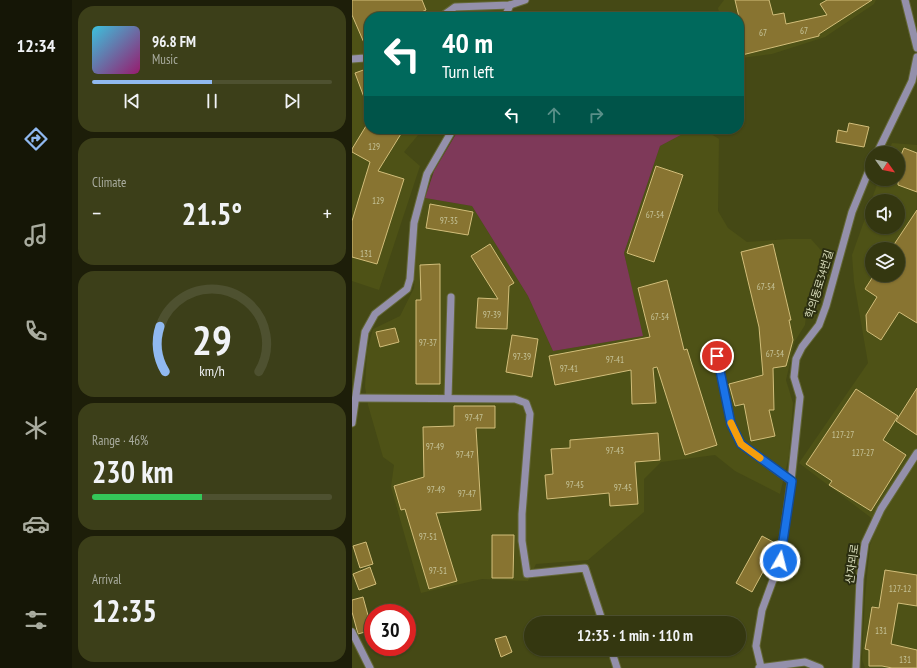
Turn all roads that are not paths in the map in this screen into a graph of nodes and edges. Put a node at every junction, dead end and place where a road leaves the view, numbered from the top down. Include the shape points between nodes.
1 (525, 0) edge
2 (905, 0) edge
3 (510, 5) junction
4 (448, 12) edge
5 (507, 12) edge
6 (917, 48) edge
7 (917, 57) edge
8 (364, 58) edge
9 (352, 59) edge
10 (450, 134) edge
11 (880, 146) edge
12 (865, 180) edge
13 (451, 297) dead end
14 (717, 356) dead end
15 (356, 398) junction
16 (448, 398) junction
17 (352, 424) edge
18 (917, 453) edge
19 (792, 481) junction
20 (601, 616) edge
21 (352, 632) edge
22 (613, 656) edge
23 (370, 668) edge
24 (617, 668) edge
25 (760, 668) edge
26 (820, 668) edge
27 (856, 668) edge

1 - 3 street
2 - 6 street
3 - 4 street via 455,7
3 - 5 street
7 - 11 street via 912,80
8 - 9 street
10 - 15 street via 427,174 414,223 407,289 375,314 365,332
12 - 19 street, 학의동로34번길 via 852,212 819,325 802,346 796,359 794,377 800,397
13 - 16 street
14 - 19 street via 731,424 741,444
15 - 16 street
15 - 17 street
16 - 20 street via 515,399 526,403 530,414 522,540 527,574 585,568
18 - 27 street, 산자뫼로 via 865,543 860,579
19 - 25 street, 학의동로34번길 via 780,561 762,610 756,646
21 - 23 street
22 - 24 street
25 - 26 street via 805,662

